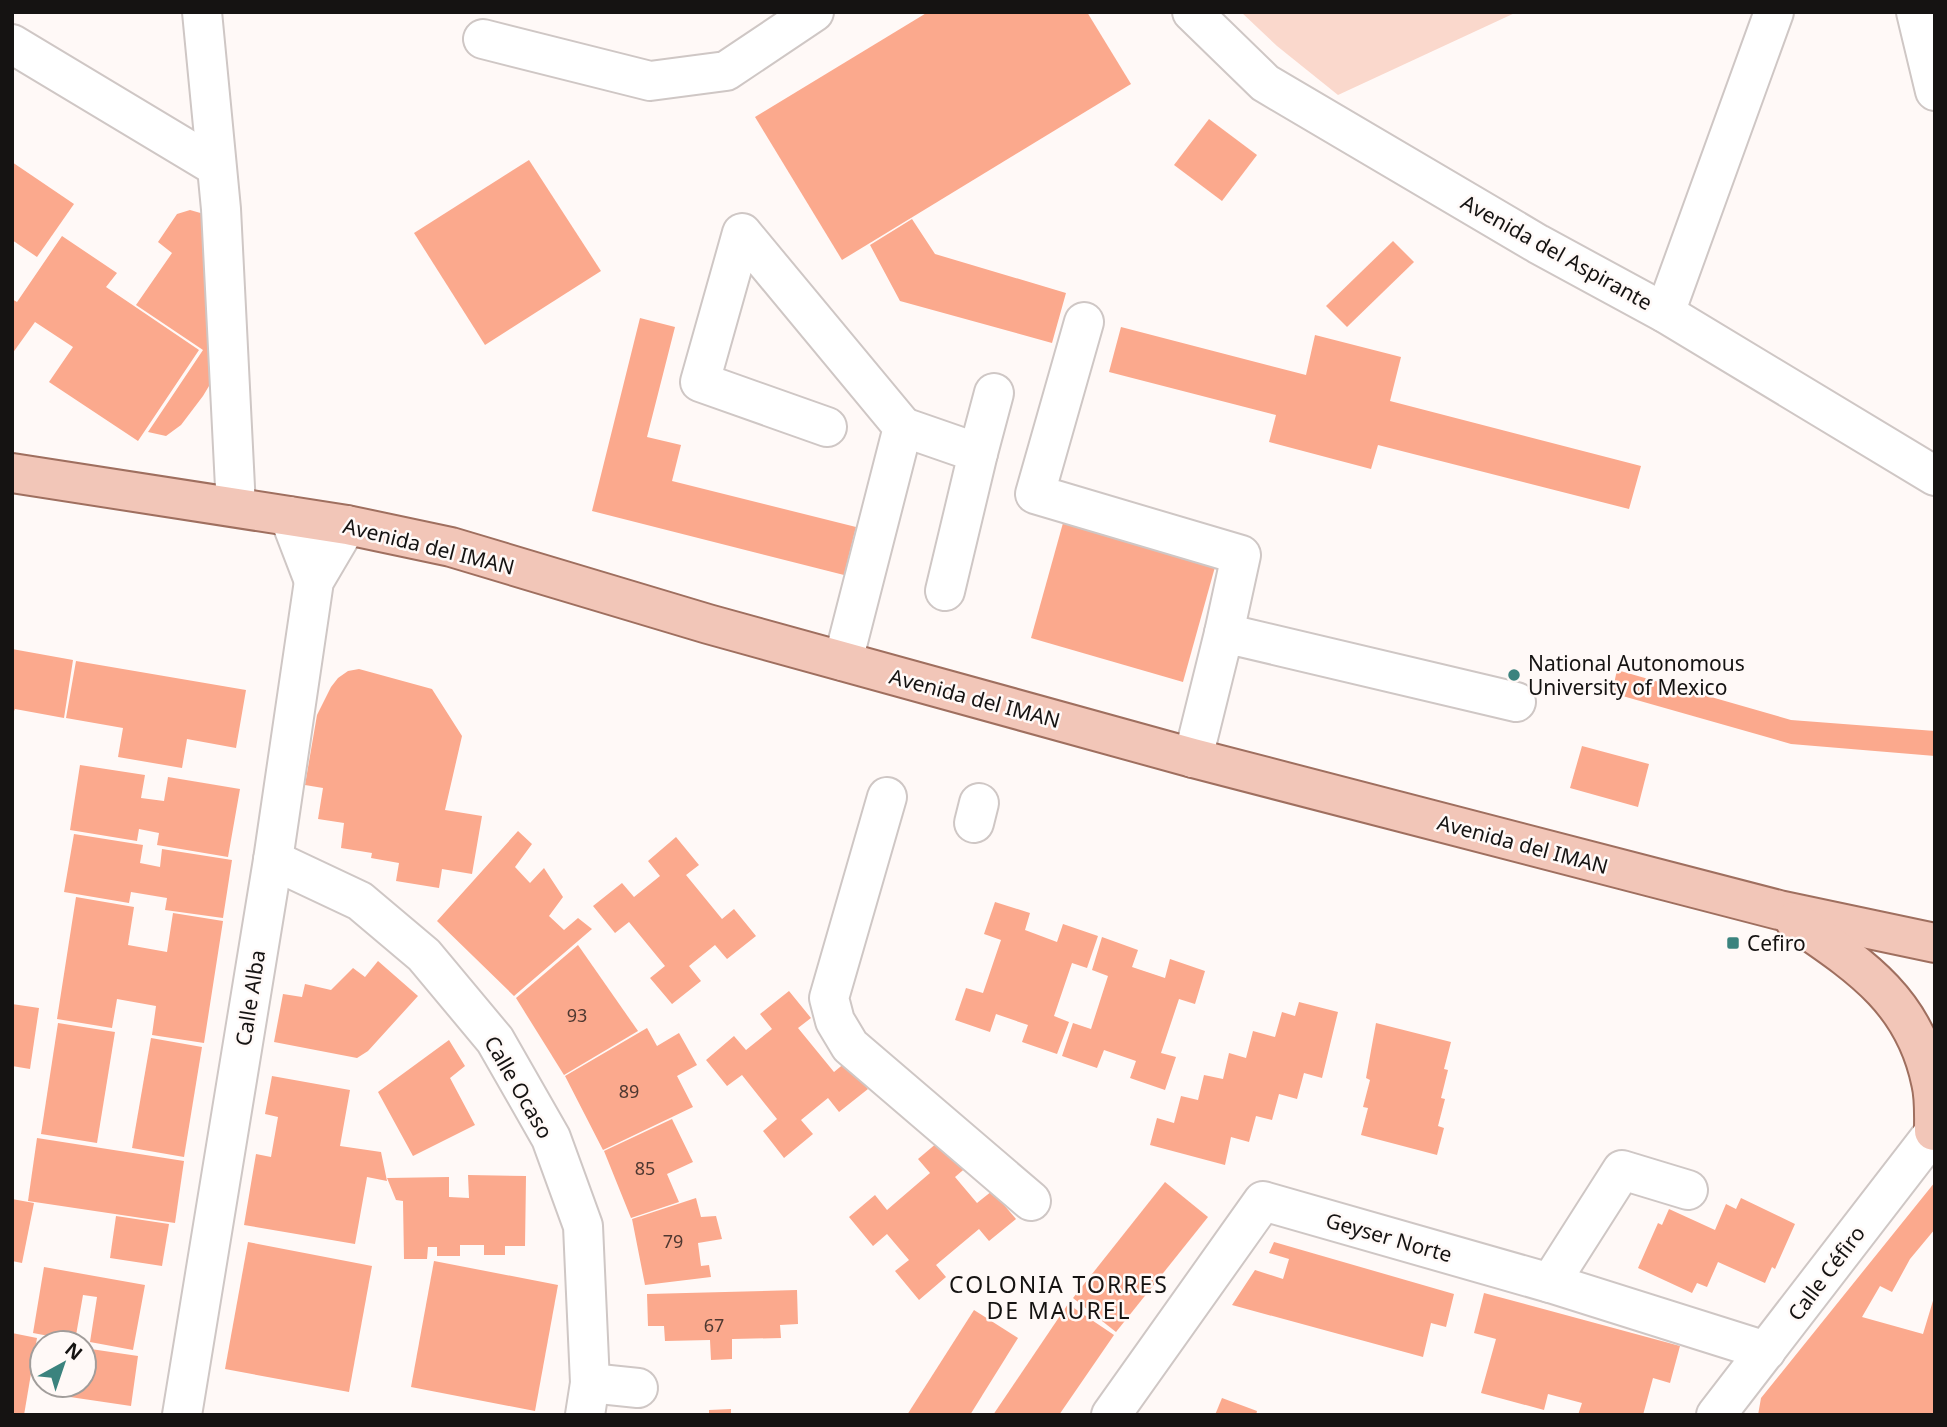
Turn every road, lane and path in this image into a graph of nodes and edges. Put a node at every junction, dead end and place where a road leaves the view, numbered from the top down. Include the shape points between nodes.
1 (202, 12) edge
2 (814, 12) edge
3 (1192, 12) edge
4 (1774, 12) edge
5 (1916, 12) edge
6 (483, 39) dead end
7 (12, 44) edge
8 (1935, 91) edge
9 (215, 166) junction
10 (1665, 313) junction
11 (1084, 322) dead end
12 (994, 393) dead end
13 (827, 427) dead end
14 (903, 427) junction
15 (978, 453) junction
16 (12, 473) edge
17 (1935, 476) edge
18 (236, 507) junction
19 (289, 516) junction
20 (347, 525) junction
21 (314, 581) junction
22 (945, 591) dead end
23 (1224, 633) junction
24 (843, 661) junction
25 (1516, 702) dead end
26 (1193, 758) junction
27 (887, 797) dead end
28 (273, 860) junction
29 (1779, 910) junction
30 (1935, 943) edge
31 (1935, 1131) edge
32 (1688, 1190) dead end
33 (1031, 1201) dead end
34 (1550, 1283) junction
35 (1766, 1351) junction
36 (638, 1388) dead end
37 (588, 1399) edge
38 (182, 1415) edge
39 (1111, 1415) edge
40 (1716, 1415) edge

1 - 9 street
2 - 6 street via 726,71 650,81
3 - 10 street, Avenida del Aspirante via 1265,83
4 - 10 street
5 - 8 street
7 - 9 street
9 - 18 street
10 - 17 street, Avenida del Aspirante
11 - 23 street via 1035,494 1241,555
12 - 15 street
13 - 14 street via 700,382 742,233
14 - 15 street
14 - 24 street
15 - 22 street
16 - 18 main road, Avenida del IMAN
18 - 19 main road, Avenida del IMAN
19 - 20 main road, Avenida del IMAN
19 - 21 street, Calle Alba
20 - 21 street, Calle Alba
20 - 24 main road, Avenida del IMAN via 451,547
21 - 28 street, Calle Alba
23 - 25 street
23 - 26 street
24 - 26 main road, Avenida del IMAN
26 - 29 main road, Avenida del IMAN
27 - 33 street via 829,998 835,1021 850,1046
28 - 37 street, Calle Ocaso via 360,901 424,955 495,1040 551,1138 583,1226
28 - 38 street, Calle Alba
29 - 30 main road, Avenida del IMAN
29 - 31 main road via 1846,956 1902,1011 1921,1047 1932,1084
31 - 35 street, Calle Céfiro
32 - 34 street via 1622,1170
34 - 35 street, Geyser Norte
34 - 39 street, Geyser Norte via 1263,1201
35 - 40 street, Calle Céfiro
36 - 37 street

